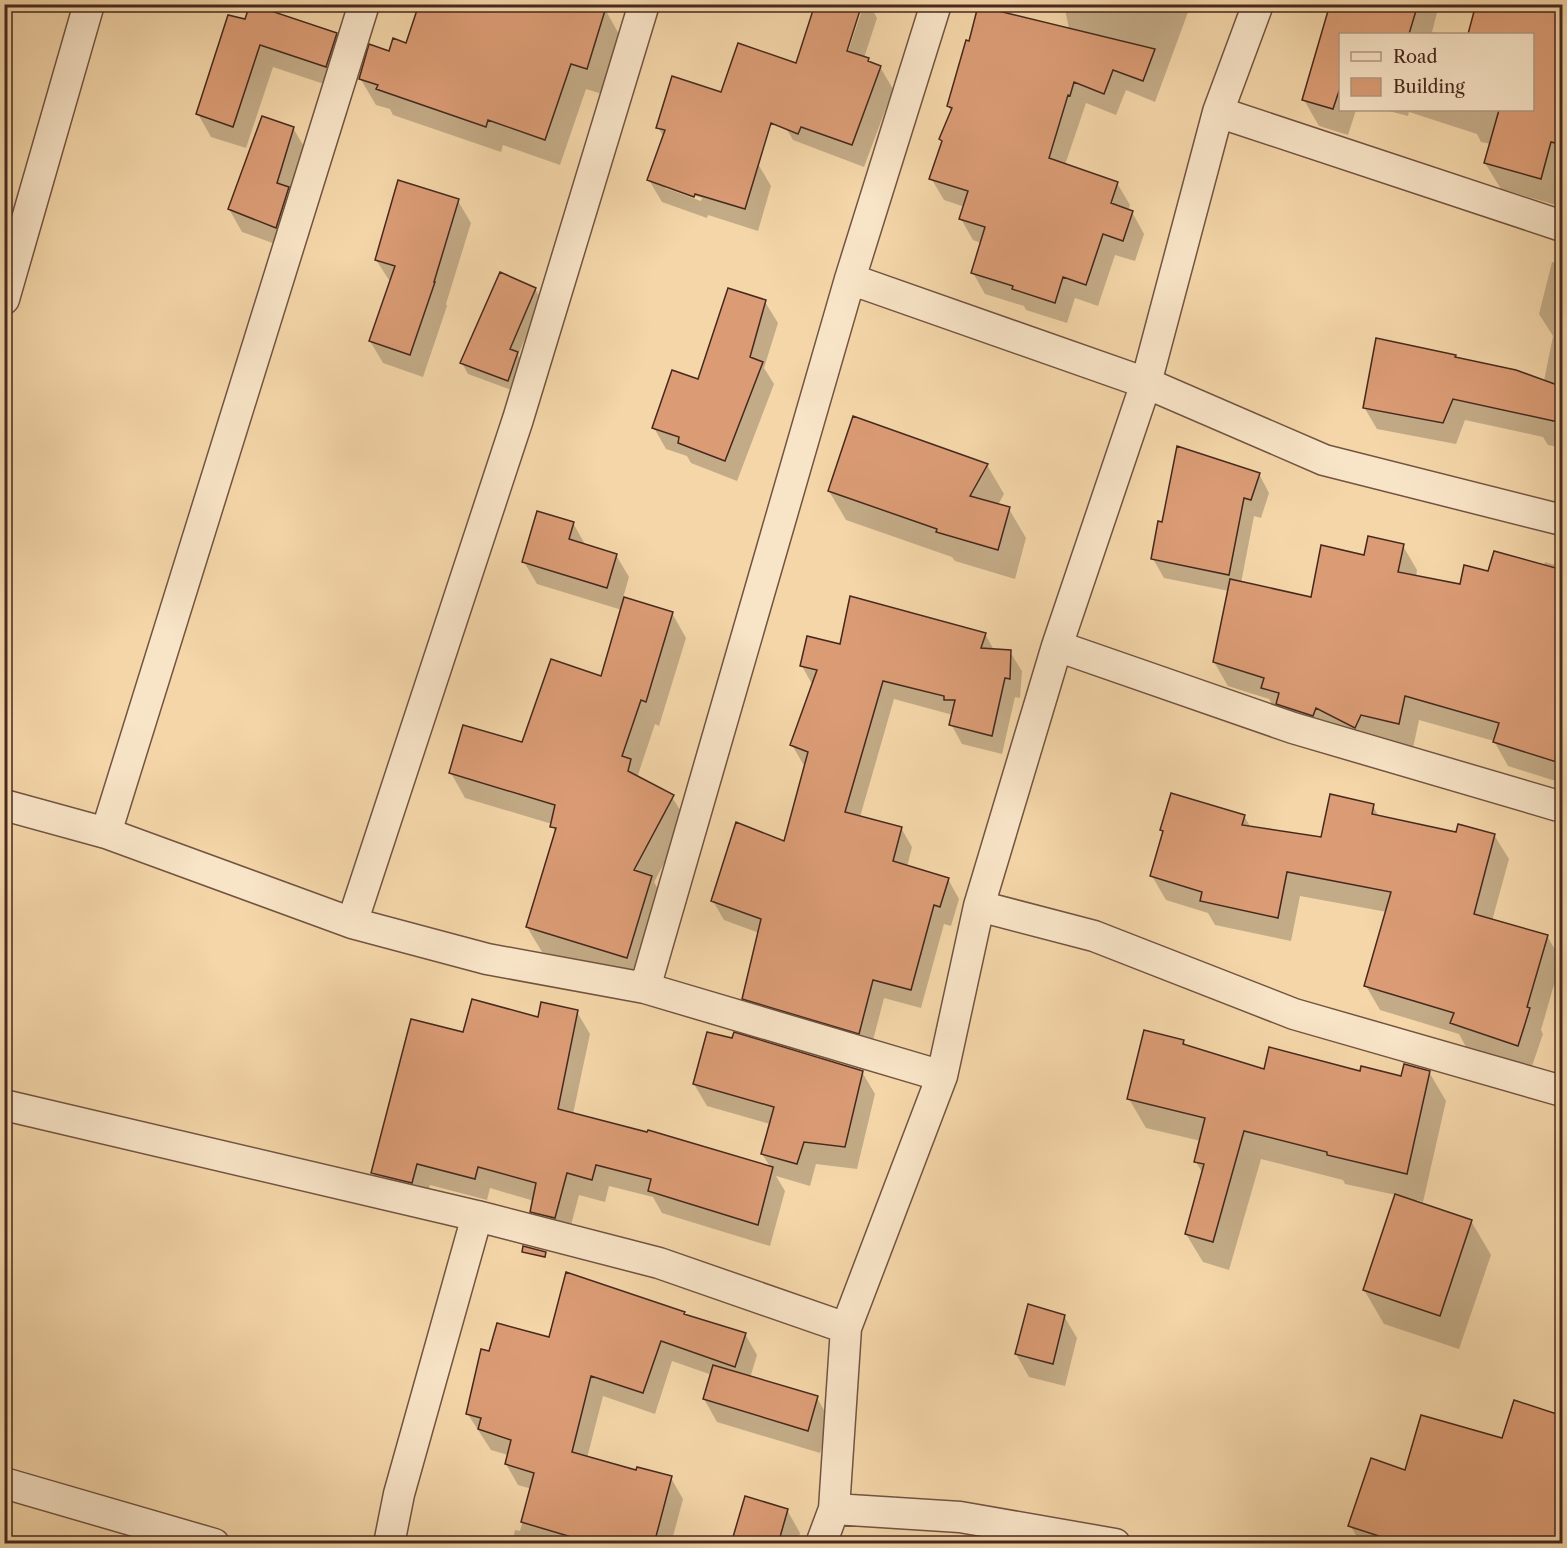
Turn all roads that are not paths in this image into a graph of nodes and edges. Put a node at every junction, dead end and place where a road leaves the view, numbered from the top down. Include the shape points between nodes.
1 (89, 4) edge
2 (364, 4) edge
3 (644, 4) edge
4 (936, 4) edge
5 (1258, 4) edge
6 (1218, 112) junction
7 (1563, 226) edge
8 (850, 279) junction
9 (4, 299) edge
10 (1146, 383) junction
11 (1563, 520) edge
12 (1057, 646) junction
13 (4, 805) edge
14 (1563, 807) edge
15 (106, 833) junction
16 (979, 906) junction
17 (352, 923) junction
18 (645, 988) junction
19 (942, 1076) junction
20 (1563, 1091) edge
21 (4, 1105) edge
22 (477, 1216) junction
23 (846, 1328) junction
24 (4, 1484) edge
25 (834, 1509) junction
26 (214, 1544) edge
27 (389, 1544) edge
28 (821, 1544) edge
29 (1115, 1544) edge

1 - 9 street
2 - 15 street
3 - 17 street via 518,419
4 - 8 street
5 - 6 street
6 - 7 street
6 - 10 street
8 - 10 street
8 - 18 street
10 - 11 street via 1324,460
10 - 12 street
12 - 14 street via 1293,728
12 - 16 street
13 - 15 street
15 - 17 street
16 - 19 street
16 - 20 street via 1094,936 1294,1014
17 - 18 street via 487,959
18 - 19 street
19 - 23 street
21 - 22 street
22 - 23 street via 659,1263
22 - 27 street via 399,1494
23 - 25 street
24 - 26 street
25 - 28 street
25 - 29 street via 960,1518

